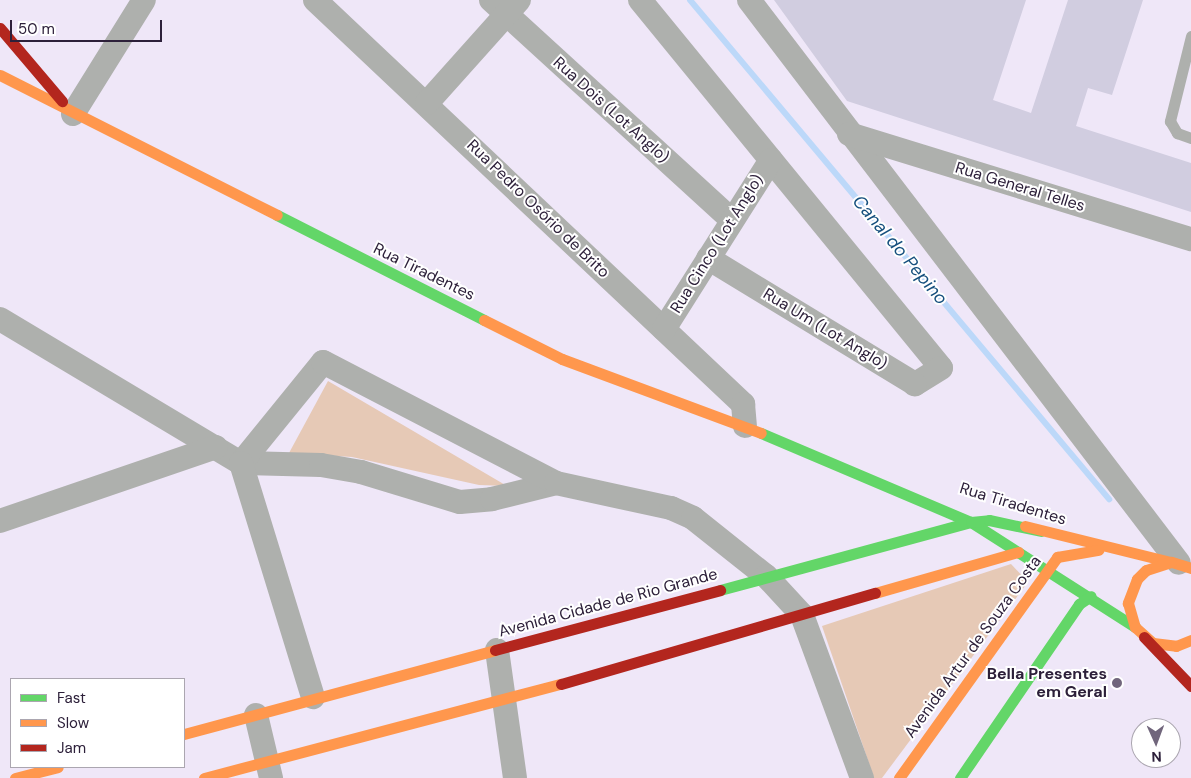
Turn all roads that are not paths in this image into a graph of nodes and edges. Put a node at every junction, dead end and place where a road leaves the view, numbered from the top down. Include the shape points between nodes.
1 (144, 0) edge
2 (315, 0) edge
3 (640, 0) edge
4 (749, 0) edge
5 (505, 5) edge
6 (0, 28) edge
7 (1191, 36) edge
8 (0, 75) edge
9 (427, 103) junction
10 (73, 114) junction
11 (849, 134) junction
12 (1191, 138) edge
13 (771, 160) junction
14 (732, 220) junction
15 (1191, 239) edge
16 (708, 258) junction
17 (0, 319) edge
18 (664, 329) junction
19 (745, 426) junction
20 (216, 447) junction
21 (241, 463) junction
22 (847, 469) junction
23 (556, 483) junction
24 (902, 492) junction
25 (913, 511) dead end
26 (3, 517) edge
27 (971, 522) junction
28 (908, 524) dead end
29 (1041, 532) junction
30 (892, 541) junction
31 (1114, 548) junction
32 (1018, 552) junction
33 (1180, 565) edge
34 (1046, 572) junction
35 (766, 576) junction
36 (1091, 596) junction
37 (802, 615) junction
38 (1135, 627) junction
39 (1143, 636) junction
40 (1191, 640) edge
41 (497, 650) junction
42 (1191, 686) edge
43 (313, 697) junction
44 (504, 701) junction
45 (256, 715) junction
46 (185, 734) edge
47 (54, 768) edge
48 (270, 770) edge
49 (15, 778) edge
50 (204, 778) edge
51 (515, 778) edge
52 (862, 778) edge
53 (899, 778) edge
54 (960, 778) edge

1 - 10 street
2 - 9 street, Rua Pedro Osório de Brito
3 - 13 street
4 - 11 street
5 - 9 street
5 - 14 street, Rua Dois (Lot Anglo)
6 - 10 street
7 - 12 lane via 1170,121 1177,133
8 - 10 street, Rua Tiradentes
9 - 18 street, Rua Pedro Osório de Brito
10 - 19 street, Rua Tiradentes via 562,359
11 - 15 street, Rua General Telles
11 - 33 street
13 - 14 street, Rua Cinco (Lot Anglo)
13 - 16 street, Rua Um (Lot Anglo) via 941,368 915,384
14 - 16 street, Rua Cinco (Lot Anglo)
16 - 18 street, Rua Cinco (Lot Anglo)
17 - 20 street
18 - 19 street, Rua Pedro Osório de Brito via 743,404
19 - 22 street, Rua Tiradentes
20 - 21 street
20 - 26 street
21 - 23 street via 321,464 353,470 460,502 492,499
21 - 23 street via 323,362
21 - 43 street
22 - 24 street, Rua Tiradentes
22 - 29 street, Rua Tiradentes
23 - 35 street via 671,508 693,518
24 - 25 street
24 - 27 street, Rua Tiradentes
27 - 29 street, Avenida Cidade de Rio Grande via 989,520
27 - 30 street, Avenida Cidade de Rio Grande
27 - 32 street, Rua Tiradentes
28 - 30 street
29 - 31 street, Rua Tiradentes
30 - 35 street, Avenida Cidade de Rio Grande
31 - 33 street, Rua Tiradentes
31 - 34 street, Avenida Artur de Souza Costa via 1071,552 1057,557
32 - 34 street, Rua Tiradentes
32 - 37 street
33 - 38 street via 1146,570 1134,584 1128,603
34 - 36 street, Rua Tiradentes
34 - 53 street, Avenida Artur de Souza Costa
35 - 37 street
35 - 41 street, Avenida Cidade de Rio Grande
36 - 38 street, Rua Tiradentes
36 - 54 street via 1079,604
37 - 44 street
37 - 52 street
38 - 39 street
39 - 40 street via 1164,646
39 - 42 street
41 - 43 street, Avenida Cidade de Rio Grande
41 - 44 street
43 - 45 street, Avenida Cidade de Rio Grande
44 - 48 street
44 - 51 street
45 - 46 street, Avenida Cidade de Rio Grande
45 - 48 street
47 - 49 street
48 - 50 street

